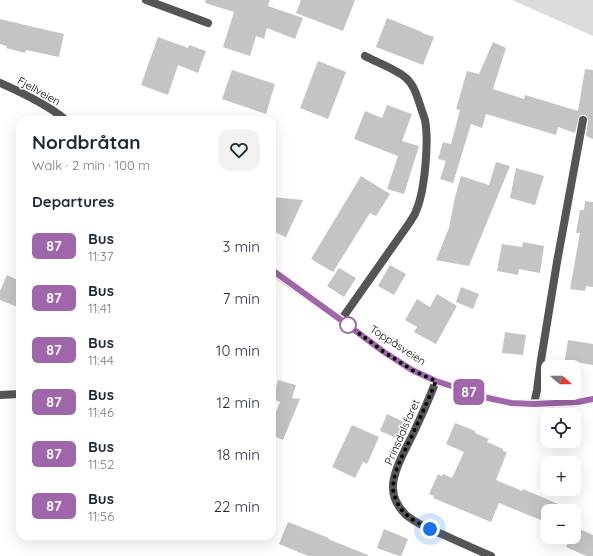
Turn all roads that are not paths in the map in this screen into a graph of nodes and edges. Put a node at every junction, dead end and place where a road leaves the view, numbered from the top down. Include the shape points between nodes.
1 (146, 0) edge
2 (208, 23) dead end
3 (365, 56) dead end
4 (0, 83) edge
5 (61, 116) edge
6 (583, 120) dead end
7 (276, 273) edge
8 (341, 320) junction
9 (436, 381) junction
10 (16, 394) edge
11 (0, 395) edge
12 (593, 399) edge
13 (534, 404) junction
14 (491, 556) edge

1 - 2 street
3 - 8 street via 401,74 411,83 425,119 426,151 417,210
4 - 5 street, Fjellveien
6 - 13 street
7 - 8 street, Toppåsveien
8 - 9 street, Toppåsveien via 412,370
9 - 13 street, Toppåsveien via 488,398
9 - 14 street, Prinsdalsfaret via 399,464 392,487 394,497 406,515 416,522
10 - 11 street
12 - 13 street, Toppåsveien

